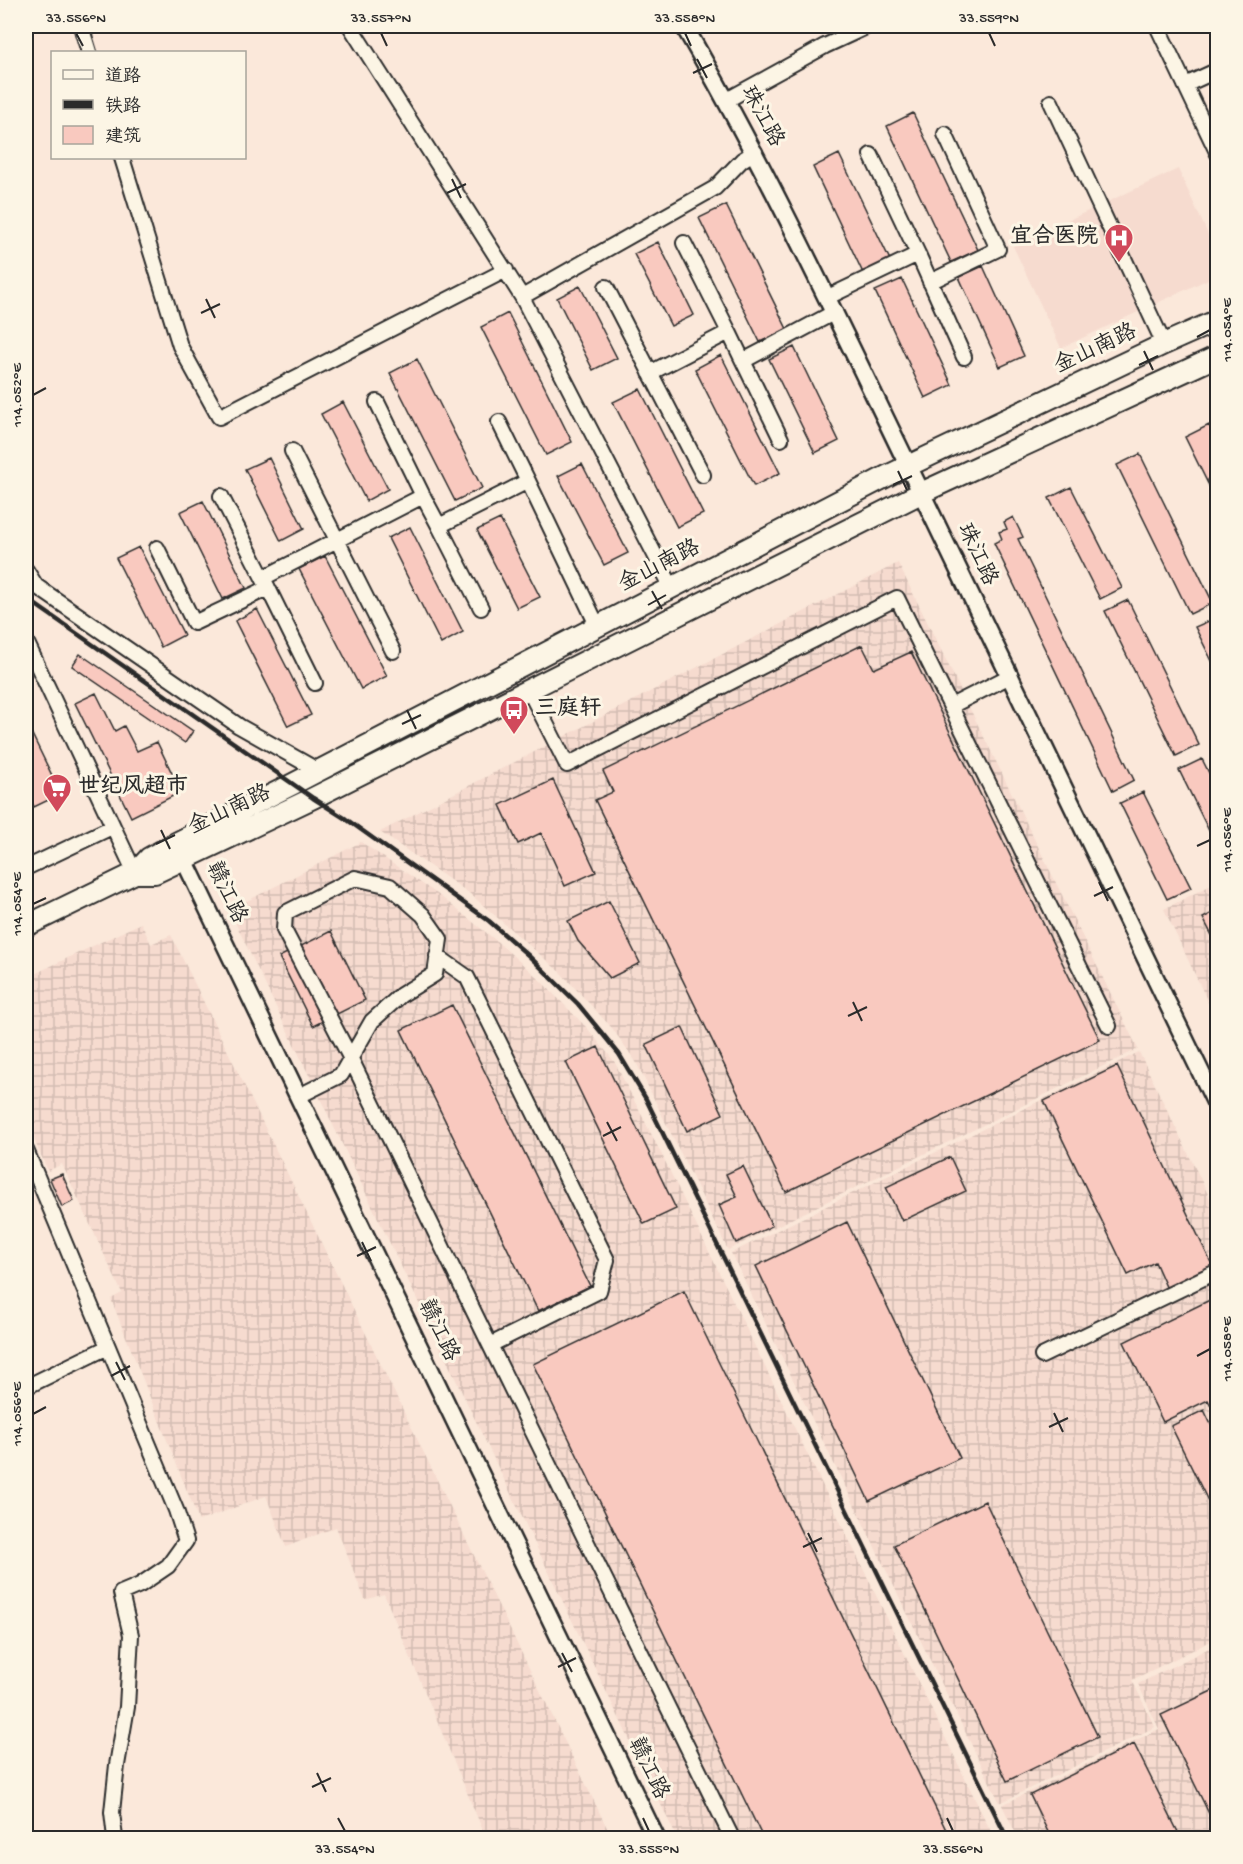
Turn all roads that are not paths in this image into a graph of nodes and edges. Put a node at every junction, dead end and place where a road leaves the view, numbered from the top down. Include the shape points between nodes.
1 (81, 26) edge
2 (350, 26) edge
3 (684, 26) edge
4 (868, 26) edge
5 (1157, 26) edge
6 (89, 51) edge
7 (1218, 70) edge
8 (1185, 85) junction
9 (727, 100) junction
10 (1051, 102) dead end
11 (945, 134) dead end
12 (755, 152) junction
13 (1218, 154) edge
14 (871, 155) dead end
15 (122, 159) edge
16 (684, 243) dead end
17 (918, 254) junction
18 (506, 270) junction
19 (930, 282) junction
20 (606, 287) dead end
21 (522, 297) junction
22 (832, 305) junction
23 (1218, 320) edge
24 (729, 332) junction
25 (1164, 344) junction
26 (1218, 356) edge
27 (964, 357) dead end
28 (743, 361) junction
29 (650, 373) junction
30 (1177, 375) junction
31 (377, 402) dead end
32 (499, 423) dead end
33 (781, 439) dead end
34 (292, 451) dead end
35 (908, 467) junction
36 (702, 475) dead end
37 (528, 481) junction
38 (921, 493) junction
39 (221, 496) dead end
40 (423, 496) junction
41 (439, 526) junction
42 (337, 540) junction
43 (157, 548) dead end
44 (26, 570) edge
45 (265, 583) junction
46 (672, 588) junction
47 (481, 608) dead end
48 (598, 627) junction
49 (26, 641) edge
50 (393, 651) dead end
51 (1008, 677) junction
52 (315, 682) dead end
53 (529, 690) junction
54 (951, 706) junction
55 (319, 771) junction
56 (112, 827) junction
57 (180, 851) junction
58 (26, 868) edge
59 (135, 873) junction
60 (26, 926) edge
61 (437, 956) junction
62 (1109, 1026) dead end
63 (351, 1059) junction
64 (299, 1096) junction
65 (1218, 1107) edge
66 (26, 1150) edge
67 (1218, 1271) edge
68 (490, 1345) junction
69 (108, 1347) junction
70 (1042, 1356) dead end
71 (26, 1387) edge
72 (115, 1839) edge
73 (656, 1839) edge
74 (732, 1839) edge

1 - 6 street
2 - 18 street
3 - 9 street, 珠江路
4 - 9 street
5 - 8 street
7 - 8 street
8 - 13 street
9 - 12 street, 珠江路
10 - 25 street
11 - 19 street via 998,249
12 - 21 street via 715,188
12 - 22 street, 珠江路
14 - 17 street
15 - 18 street via 180,346 219,417
16 - 24 street
17 - 19 street
17 - 22 street
18 - 21 street
19 - 27 street
20 - 29 street
21 - 46 street
22 - 28 street
22 - 35 street, 珠江路
23 - 25 main road, 金山南路
24 - 28 street
24 - 29 street
25 - 30 main road
25 - 35 main road, 金山南路
26 - 30 main road, 金山南路
28 - 33 street
29 - 36 street
30 - 38 main road, 金山南路
31 - 40 street
32 - 37 street
34 - 42 street
35 - 38 street, 珠江路
35 - 46 main road, 金山南路
37 - 41 street
37 - 48 street
38 - 51 street, 珠江路
38 - 53 main road, 金山南路
39 - 45 street
40 - 41 street
40 - 42 street
41 - 47 street
42 - 45 street
42 - 50 street
43 - 45 street via 194,623
44 - 55 street via 36,585 239,726
45 - 52 street
46 - 48 main road, 金山南路
48 - 55 main road, 金山南路
49 - 56 street
51 - 54 street
51 - 65 street, 珠江路
53 - 54 street via 567,765 897,597
53 - 57 main road, 金山南路 via 313,798
54 - 62 street
55 - 57 main road, 金山南路
56 - 58 street
56 - 59 street
57 - 59 main road, 金山南路 via 154,873
57 - 64 street, 赣江路
59 - 60 main road, 金山南路
61 - 63 street via 435,974 401,995 372,1021
61 - 63 street via 440,939 423,915 390,886 355,878 285,913 284,930
61 - 68 street via 467,978 607,1260 599,1291
63 - 64 street via 341,1075
63 - 68 street
64 - 73 street, 赣江路
66 - 69 street
67 - 70 street
68 - 74 street
69 - 71 street
69 - 72 street via 186,1541 168,1566 121,1593 131,1635 127,1707 112,1812

